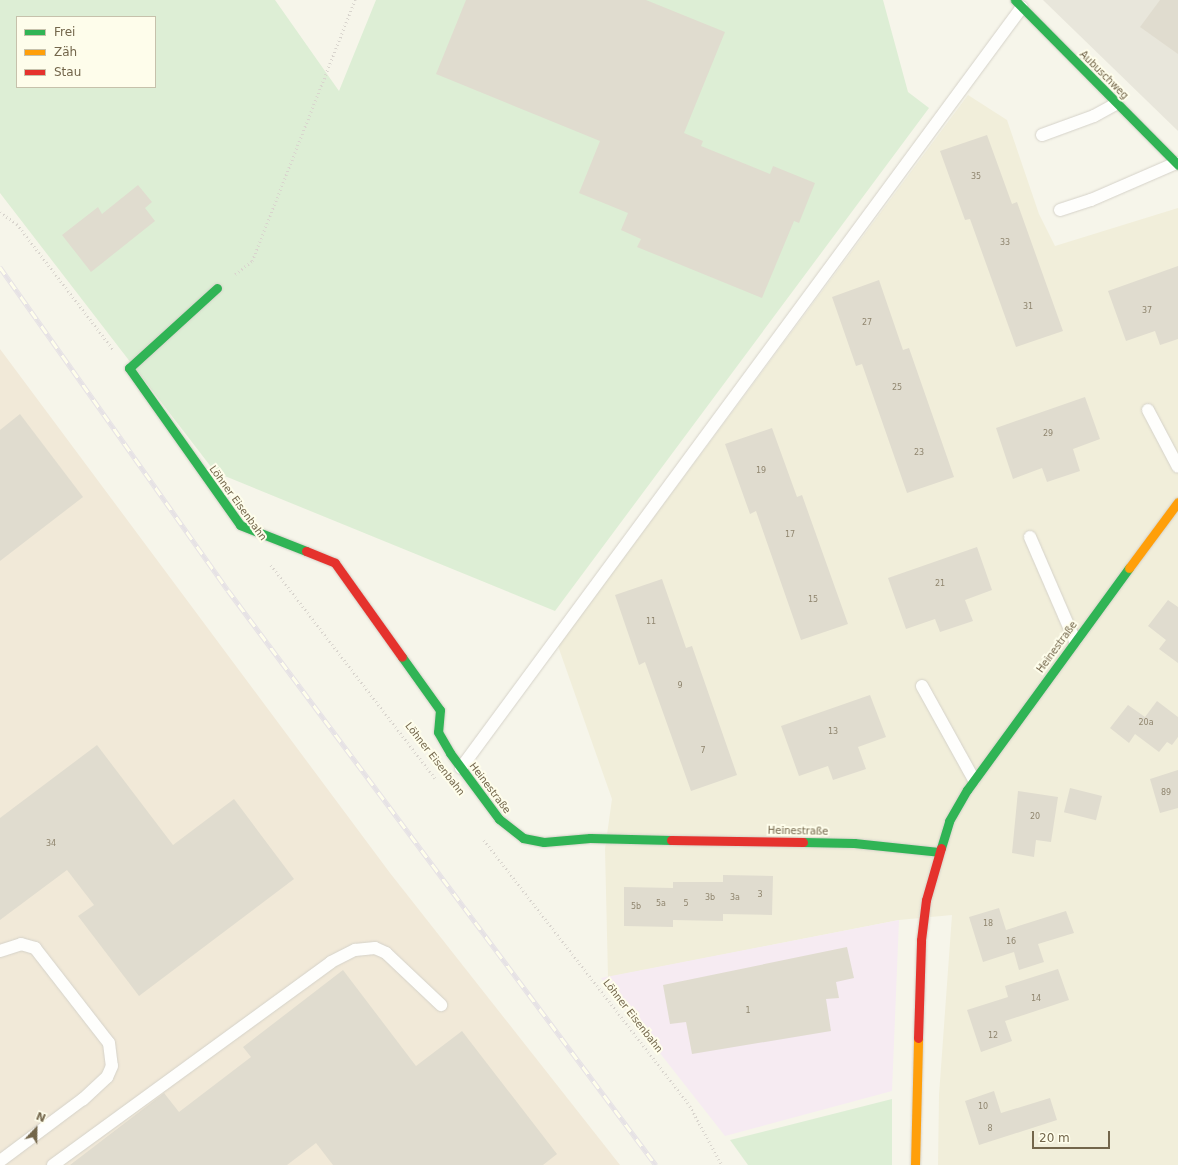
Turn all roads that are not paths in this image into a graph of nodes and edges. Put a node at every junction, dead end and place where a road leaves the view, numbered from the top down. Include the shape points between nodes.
1 (1018, 4) edge
2 (1117, 103) junction
3 (1042, 136) dead end
4 (1177, 164) edge
5 (1060, 210) dead end
6 (217, 288) road end
7 (1148, 410) dead end
8 (1178, 467) edge
9 (1178, 502) edge
10 (240, 525) joint
11 (1030, 537) dead end
12 (1075, 641) junction
13 (922, 686) dead end
14 (461, 768) junction
15 (974, 780) junction
16 (939, 852) junction
17 (0, 951) edge
18 (441, 1005) dead end
19 (0, 1161) edge
20 (54, 1165) edge
21 (915, 1165) edge

1 - 2 street, Aubuschweg
1 - 14 lane
2 - 3 lane via 1094,116
2 - 4 street, Aubuschweg
4 - 5 lane via 1091,200
6 - 10 street, Löhner Eisenbahn via 128,368
7 - 8 lane
9 - 12 street, Heinestraße
10 - 14 street, Heinestraße via 335,564 440,710 438,732
11 - 12 lane
12 - 15 street, Heinestraße
13 - 15 lane
14 - 16 street, Heinestraße via 499,819 523,838 544,842 590,838 854,843
15 - 16 street, Heinestraße via 949,821
16 - 21 street, Heinestraße via 926,900 921,940
17 - 19 lane via 21,944 35,948 108,1043 112,1066 107,1077 82,1100
18 - 20 lane via 386,953 375,948 355,950 331,962

